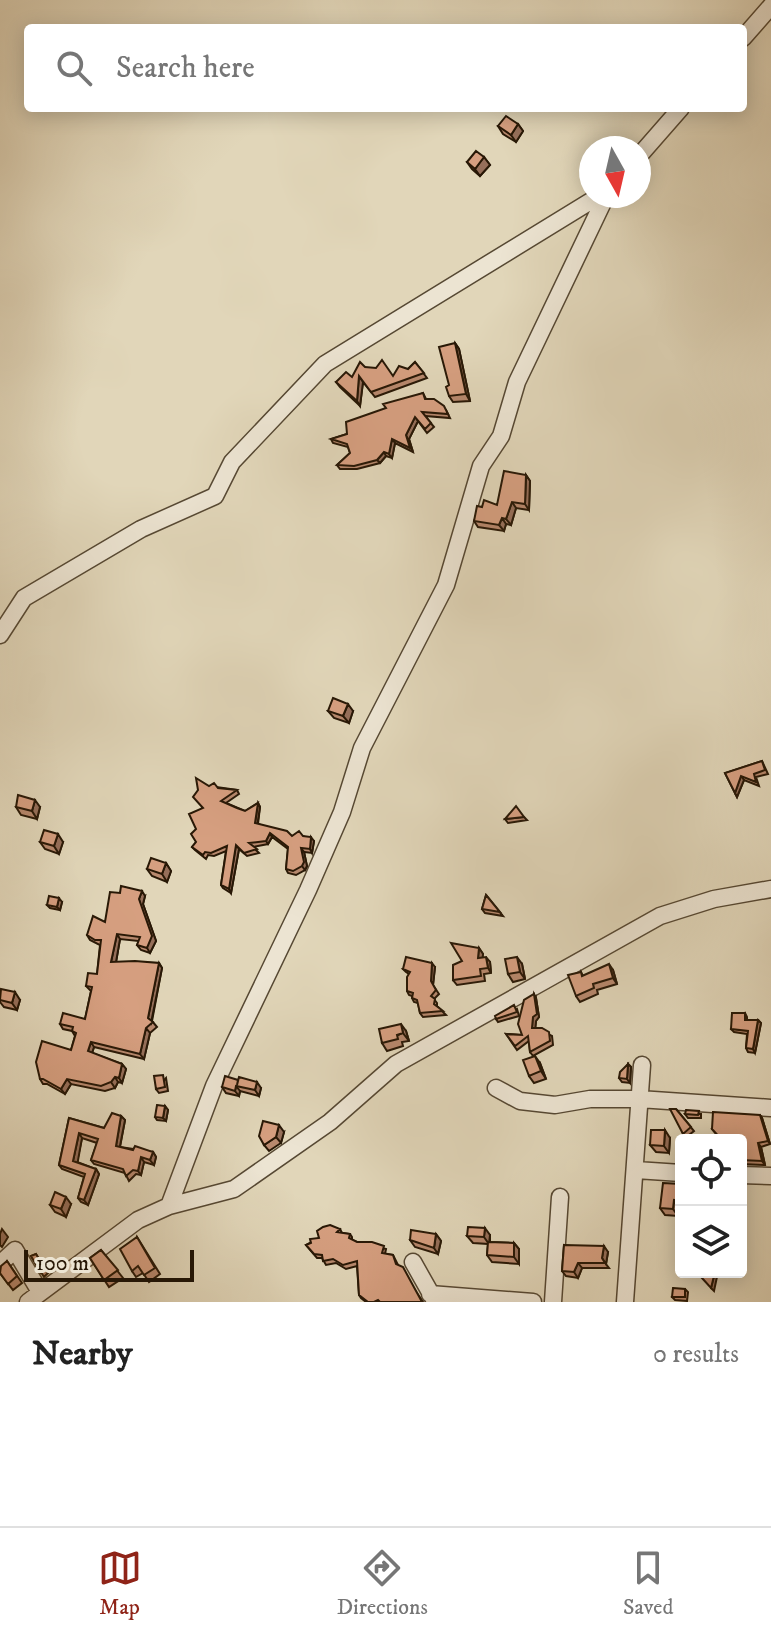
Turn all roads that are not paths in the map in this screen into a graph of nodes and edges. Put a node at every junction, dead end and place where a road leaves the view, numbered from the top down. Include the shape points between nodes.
1 (771, 6) edge
2 (747, 33) edge
3 (678, 112) edge
4 (651, 142) edge
5 (579, 208) edge
6 (600, 208) edge
7 (0, 635) edge
8 (771, 889) edge
9 (642, 1065) dead end
10 (496, 1088) dead end
11 (639, 1099) junction
12 (771, 1108) edge
13 (636, 1170) dead end
14 (675, 1173) edge
15 (747, 1175) edge
16 (771, 1176) edge
17 (560, 1197) dead end
18 (169, 1206) junction
19 (413, 1262) dead end
20 (0, 1264) edge
21 (34, 1297) edge
22 (433, 1298) edge
23 (533, 1302) edge
24 (553, 1302) edge
25 (625, 1302) edge

1 - 2 street
3 - 4 street
5 - 7 street via 325,364 232,462 215,496 141,529 24,598
6 - 18 street via 517,382 501,436 481,466 446,585 362,748 342,812 214,1086
8 - 18 street via 660,916 396,1064 330,1122 234,1189
9 - 11 street
10 - 11 street via 520,1101 555,1105
11 - 12 street
11 - 25 street
13 - 14 street
15 - 16 street
17 - 24 street
18 - 21 street via 138,1220
19 - 22 street
20 - 21 street via 15,1250
22 - 23 street

